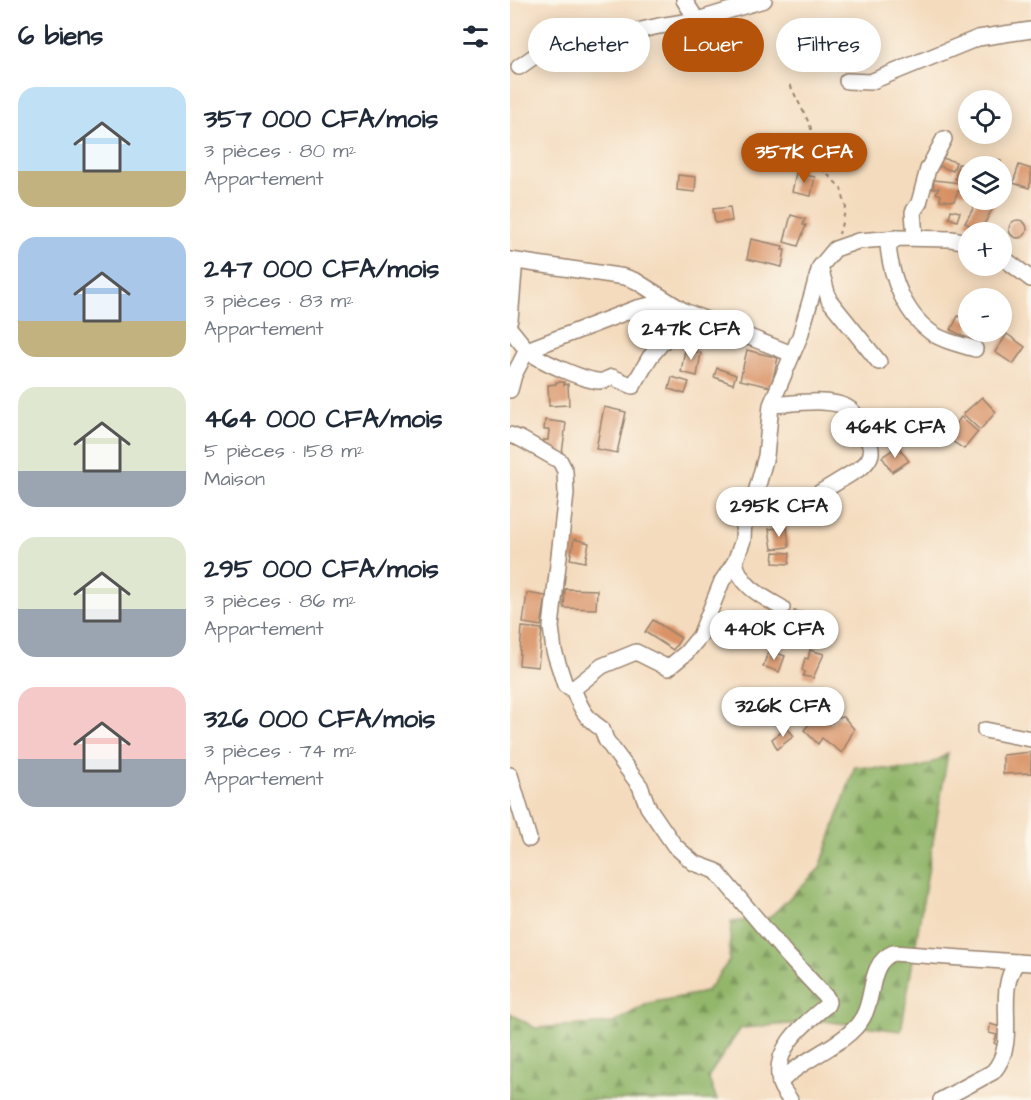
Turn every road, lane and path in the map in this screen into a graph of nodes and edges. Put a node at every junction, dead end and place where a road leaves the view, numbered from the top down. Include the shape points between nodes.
1 (684, 0) edge
2 (764, 0) edge
3 (696, 18) edge
4 (704, 18) edge
5 (662, 26) edge
6 (1031, 30) edge
7 (519, 67) dead end
8 (847, 81) dead end
9 (790, 85) dead end
10 (944, 139) dead end
11 (915, 237) junction
12 (897, 238) junction
13 (958, 241) edge
14 (835, 249) junction
15 (1012, 265) edge
16 (820, 267) junction
17 (1031, 279) edge
18 (684, 311) junction
19 (510, 320) edge
20 (510, 329) edge
21 (527, 350) junction
22 (975, 350) dead end
23 (792, 354) junction
24 (879, 362) dead end
25 (512, 377) edge
26 (510, 390) edge
27 (771, 405) junction
28 (510, 435) edge
29 (755, 496) junction
30 (735, 562) junction
31 (782, 608) dead end
32 (573, 689) junction
33 (985, 730) dead end
34 (1031, 739) edge
35 (510, 775) edge
36 (529, 839) dead end
37 (1024, 962) edge
38 (780, 1083) junction
39 (790, 1100) edge
40 (941, 1100) edge

1 - 3 street
2 - 4 street
5 - 7 street via 539,53
6 - 8 street via 978,38 870,82
9 - 14 path via 810,124 820,167 841,188 846,208
10 - 11 street via 928,169 920,202 913,212
11 - 12 street
11 - 13 street
12 - 14 street via 858,241
12 - 22 street via 888,245 890,268 909,311 935,335
14 - 16 street
15 - 17 street
16 - 23 street
16 - 24 street via 829,300
18 - 19 street via 625,277 510,260 514,271
18 - 21 street via 655,304 638,308
18 - 21 street via 676,315 667,336 633,386 612,377 601,381 579,375
18 - 23 street
20 - 21 street
21 - 25 street
23 - 27 street
25 - 26 street
27 - 29 street via 766,456
27 - 29 street via 842,405 852,411 872,448 871,459 793,509 769,511
28 - 32 street via 560,461 566,471 551,627 561,674 565,685
29 - 30 street via 744,517 743,540
30 - 31 street via 752,591
30 - 32 street via 722,581 700,636 677,661 668,668 636,652 602,666
32 - 38 street via 582,711 602,729 674,845 694,863 716,871 827,998 827,1005 795,1032 779,1064
33 - 34 street
35 - 36 street
37 - 38 street via 893,953 884,957 863,1017 843,1038
37 - 40 street via 1010,974 1006,987 1007,1034 998,1066
38 - 39 street

